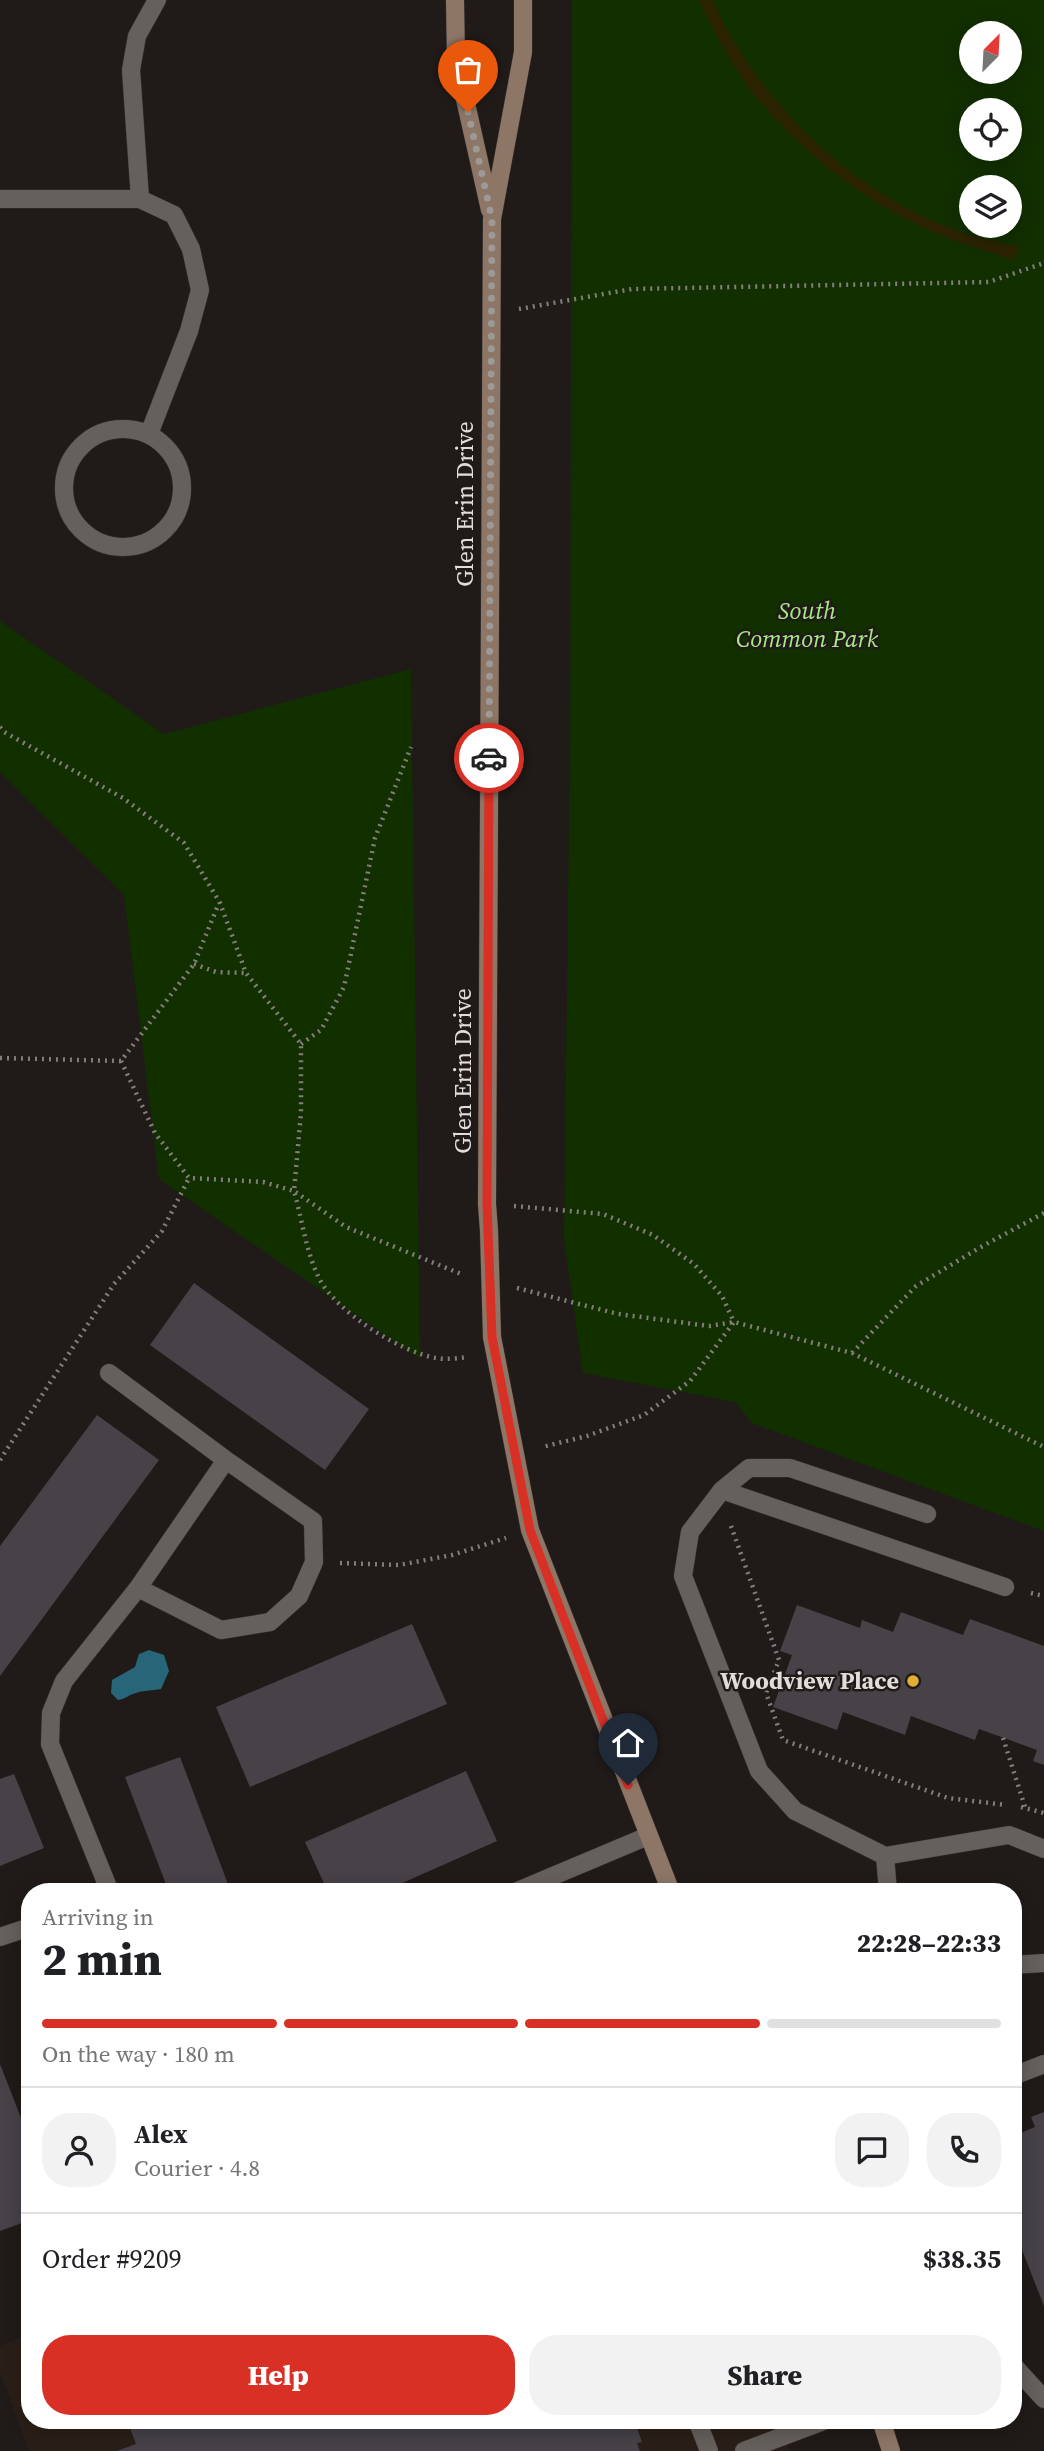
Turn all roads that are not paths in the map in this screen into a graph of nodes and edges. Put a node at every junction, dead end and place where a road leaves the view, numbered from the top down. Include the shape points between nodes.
1 (157, 0) edge
2 (455, 0) edge
3 (523, 0) edge
4 (140, 199) junction
5 (0, 200) edge
6 (492, 219) junction
7 (149, 434) junction
8 (109, 1373) dead end
9 (226, 1460) junction
10 (722, 1490) junction
11 (927, 1514) dead end
12 (1005, 1587) dead end
13 (138, 1588) junction
14 (648, 1836) junction
15 (1044, 1849) edge
16 (885, 1856) junction
17 (106, 1883) edge
18 (536, 1883) edge
19 (667, 1883) edge
20 (887, 1883) edge
21 (21, 1930) edge
22 (0, 1937) edge
23 (1044, 1963) edge
24 (1022, 1964) edge
25 (1044, 2064) edge
26 (1022, 2073) edge
27 (1022, 2375) edge
28 (1044, 2399) edge
29 (700, 2429) edge
30 (803, 2429) edge
31 (884, 2429) edge
32 (709, 2451) edge
33 (744, 2451) edge
34 (891, 2451) edge

1 - 4 lane via 137,36 131,70
2 - 6 street, Glen Erin Drive via 456,58
3 - 6 street, Glen Erin Drive via 523,52
4 - 5 lane
4 - 7 lane via 174,215 191,249 200,290
6 - 14 street, Glen Erin Drive, bridge via 487,1204 492,1337 530,1530
7 - 7 lane via 166,446 178,463 183,484 171,523 156,537 137,545 116,547 96,541 79,529 63,492 65,471 74,452 108,429 129,428
8 - 9 lane
9 - 13 lane
9 - 13 lane via 313,1521 314,1562 299,1596 270,1622 221,1630
10 - 11 lane via 750,1468 790,1468
10 - 12 lane
10 - 16 lane via 691,1532 683,1576 759,1770 795,1811
13 - 17 lane via 64,1681 51,1713 50,1744
14 - 18 lane
14 - 19 street, Glen Erin Drive
15 - 16 lane via 1009,1835
16 - 20 lane
21 - 22 lane
23 - 24 lane
25 - 26 lane
27 - 28 lane
29 - 32 lane
30 - 33 lane
31 - 34 street

